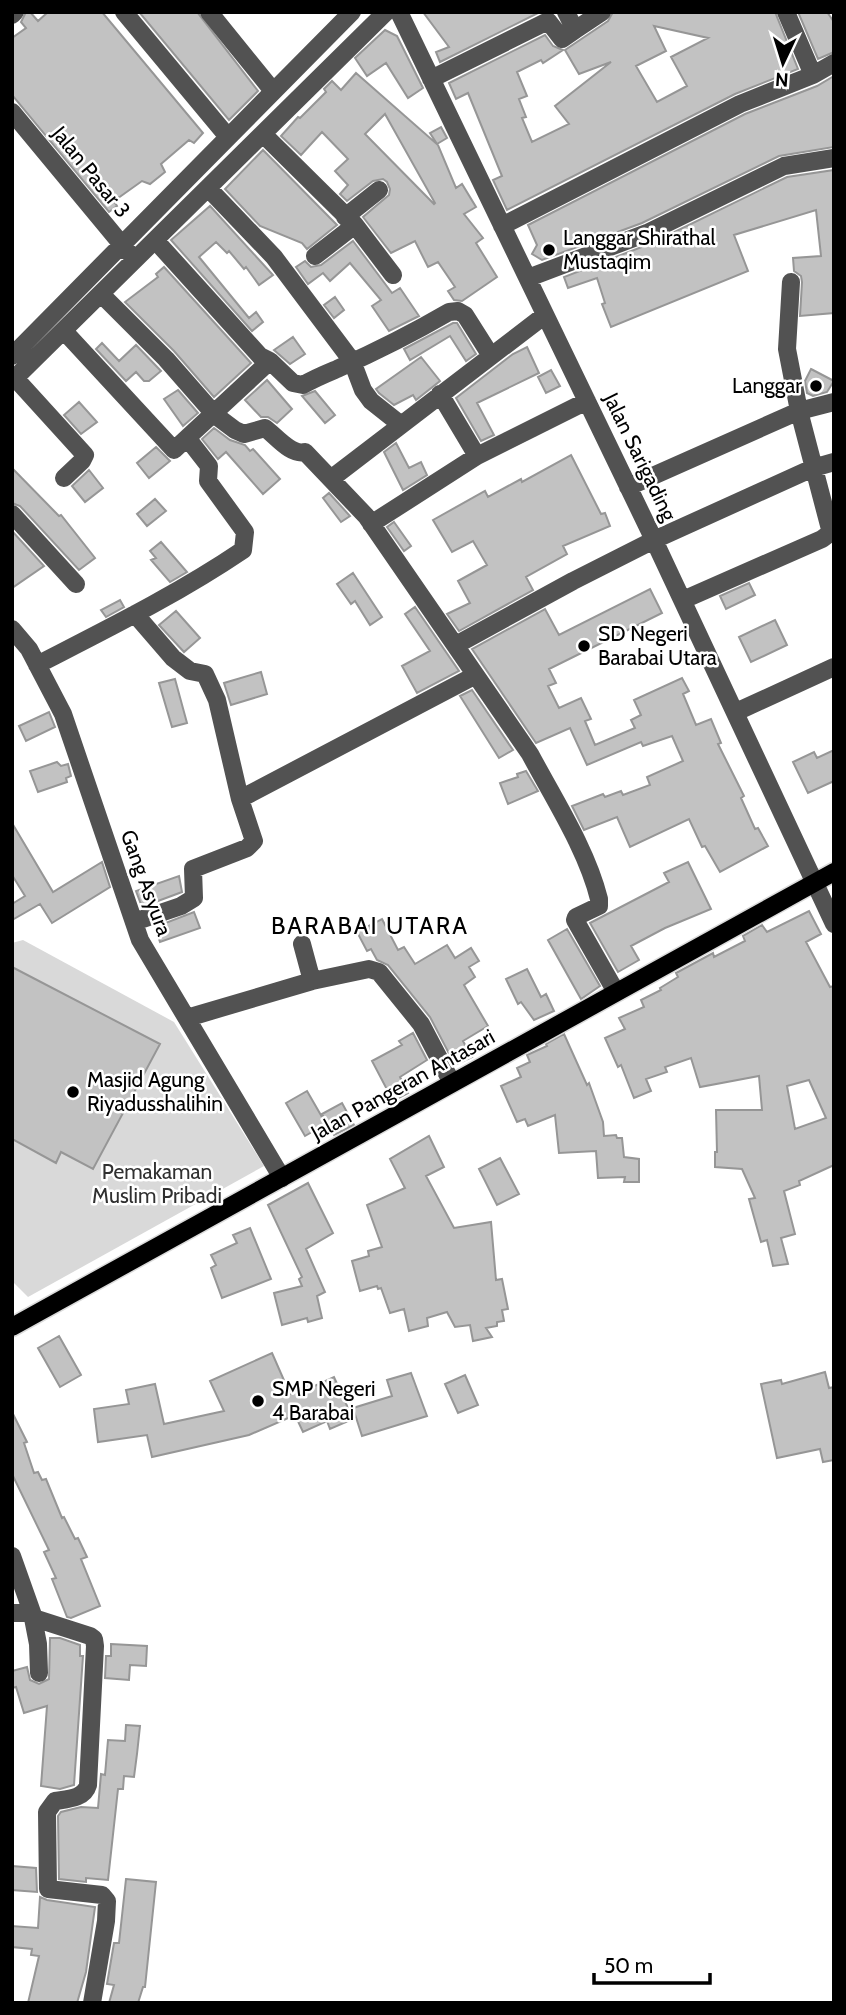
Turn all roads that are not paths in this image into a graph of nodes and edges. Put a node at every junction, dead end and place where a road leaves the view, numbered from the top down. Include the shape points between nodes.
1 (124, 12) edge
2 (209, 12) edge
3 (352, 12) edge
4 (386, 12) edge
5 (399, 12) edge
6 (566, 12) edge
7 (602, 12) edge
8 (786, 12) edge
9 (575, 30) junction
10 (834, 63) edge
11 (813, 75) junction
12 (431, 79) junction
13 (273, 91) junction
14 (12, 112) edge
15 (263, 134) junction
16 (228, 137) junction
17 (834, 158) edge
18 (208, 188) junction
19 (379, 190) dead end
20 (350, 221) junction
21 (502, 226) junction
22 (155, 240) junction
23 (122, 245) junction
24 (315, 256) dead end
25 (135, 260) junction
26 (393, 275) dead end
27 (528, 278) junction
28 (791, 282) dead end
29 (101, 294) junction
30 (545, 315) junction
31 (64, 331) junction
32 (12, 356) edge
33 (491, 356) junction
34 (352, 360) junction
35 (270, 361) junction
36 (14, 380) edge
37 (440, 394) junction
38 (587, 401) junction
39 (834, 402) edge
40 (799, 411) junction
41 (214, 413) junction
42 (400, 424) junction
43 (188, 439) junction
44 (477, 456) junction
45 (834, 462) edge
46 (813, 468) junction
47 (64, 478) dead end
48 (332, 478) junction
49 (628, 487) junction
50 (12, 514) edge
51 (371, 524) junction
52 (832, 532) edge
53 (654, 540) junction
54 (76, 584) dead end
55 (683, 600) junction
56 (135, 614) junction
57 (15, 637) edge
58 (456, 645) junction
59 (37, 665) junction
60 (834, 667) edge
61 (474, 676) junction
62 (736, 712) junction
63 (240, 799) junction
64 (834, 872) edge
65 (816, 882) junction
66 (134, 922) junction
67 (834, 924) edge
68 (302, 944) dead end
69 (312, 981) junction
70 (615, 992) junction
71 (187, 1018) junction
72 (452, 1083) junction
73 (282, 1178) junction
74 (15, 1321) edge
75 (12, 1556) edge
76 (12, 1613) edge
77 (32, 1613) junction
78 (39, 1673) dead end
79 (92, 2003) edge

1 - 16 street
2 - 13 street
3 - 13 street
4 - 15 street
5 - 12 street, Jalan Sarigading
6 - 9 street
7 - 9 street
8 - 11 street
9 - 12 street via 562,38 548,21
10 - 11 street
11 - 21 street via 740,104
12 - 21 street, Jalan Sarigading
13 - 16 street
14 - 23 street, Jalan Pasar 3
15 - 18 street
15 - 20 street
16 - 23 street
17 - 27 street via 784,166 647,233
18 - 22 street
18 - 34 street via 274,257
19 - 20 street
20 - 24 street
20 - 26 street
21 - 27 street, Jalan Sarigading
22 - 25 street
22 - 35 street via 260,356
23 - 25 street, Jalan Pasar 3
23 - 32 street
25 - 29 street
27 - 30 street, Jalan Sarigading
28 - 40 street via 788,349
29 - 31 street
29 - 41 street
30 - 33 street
30 - 38 street, Jalan Sarigading
31 - 36 street
31 - 43 street via 174,450
33 - 34 street via 458,311
33 - 37 street
34 - 35 street via 299,386
34 - 42 street via 371,401
35 - 41 street
36 - 47 street via 85,455
37 - 42 street
37 - 44 street
38 - 44 street
38 - 49 street, Jalan Sarigading
39 - 40 street
40 - 46 street
40 - 49 street
41 - 43 street
41 - 48 street via 244,434 265,428 292,451 305,452
42 - 48 street
43 - 56 street via 209,466 208,481 245,532 243,550
44 - 51 street
45 - 46 street
46 - 52 street
46 - 53 street
48 - 51 street
49 - 53 street, Jalan Sarigading
50 - 54 street
51 - 58 street
52 - 55 street
53 - 55 street, Jalan Sarigading
53 - 58 street
55 - 62 street, Jalan Sarigading
56 - 59 street
56 - 63 street via 173,658 190,671 205,674 217,700
57 - 59 street, Gang Asyura
58 - 61 street
59 - 66 street, Gang Asyura via 63,714
60 - 62 street
61 - 63 street
61 - 70 street via 530,754 584,858 599,902 575,920
62 - 65 street, Jalan Sarigading
63 - 66 street via 254,841 193,869 194,898
64 - 65 main road, Jalan Pangeran Antasari
65 - 67 street, Jalan Sarigading
65 - 70 main road, Jalan Pangeran Antasari
66 - 71 street, Gang Asyura
68 - 69 street
69 - 71 street
69 - 72 street via 369,969 379,972 421,1024
70 - 72 main road, Jalan Pangeran Antasari
71 - 73 street, Gang Asyura
72 - 73 main road, Jalan Pangeran Antasari
73 - 74 main road, Jalan Pangeran Antasari
75 - 77 street
76 - 77 street
77 - 78 street
77 - 79 street via 38,1620 90,1636 96,1646 86,1792 54,1801 47,1812 48,1889 98,1894 107,1901

